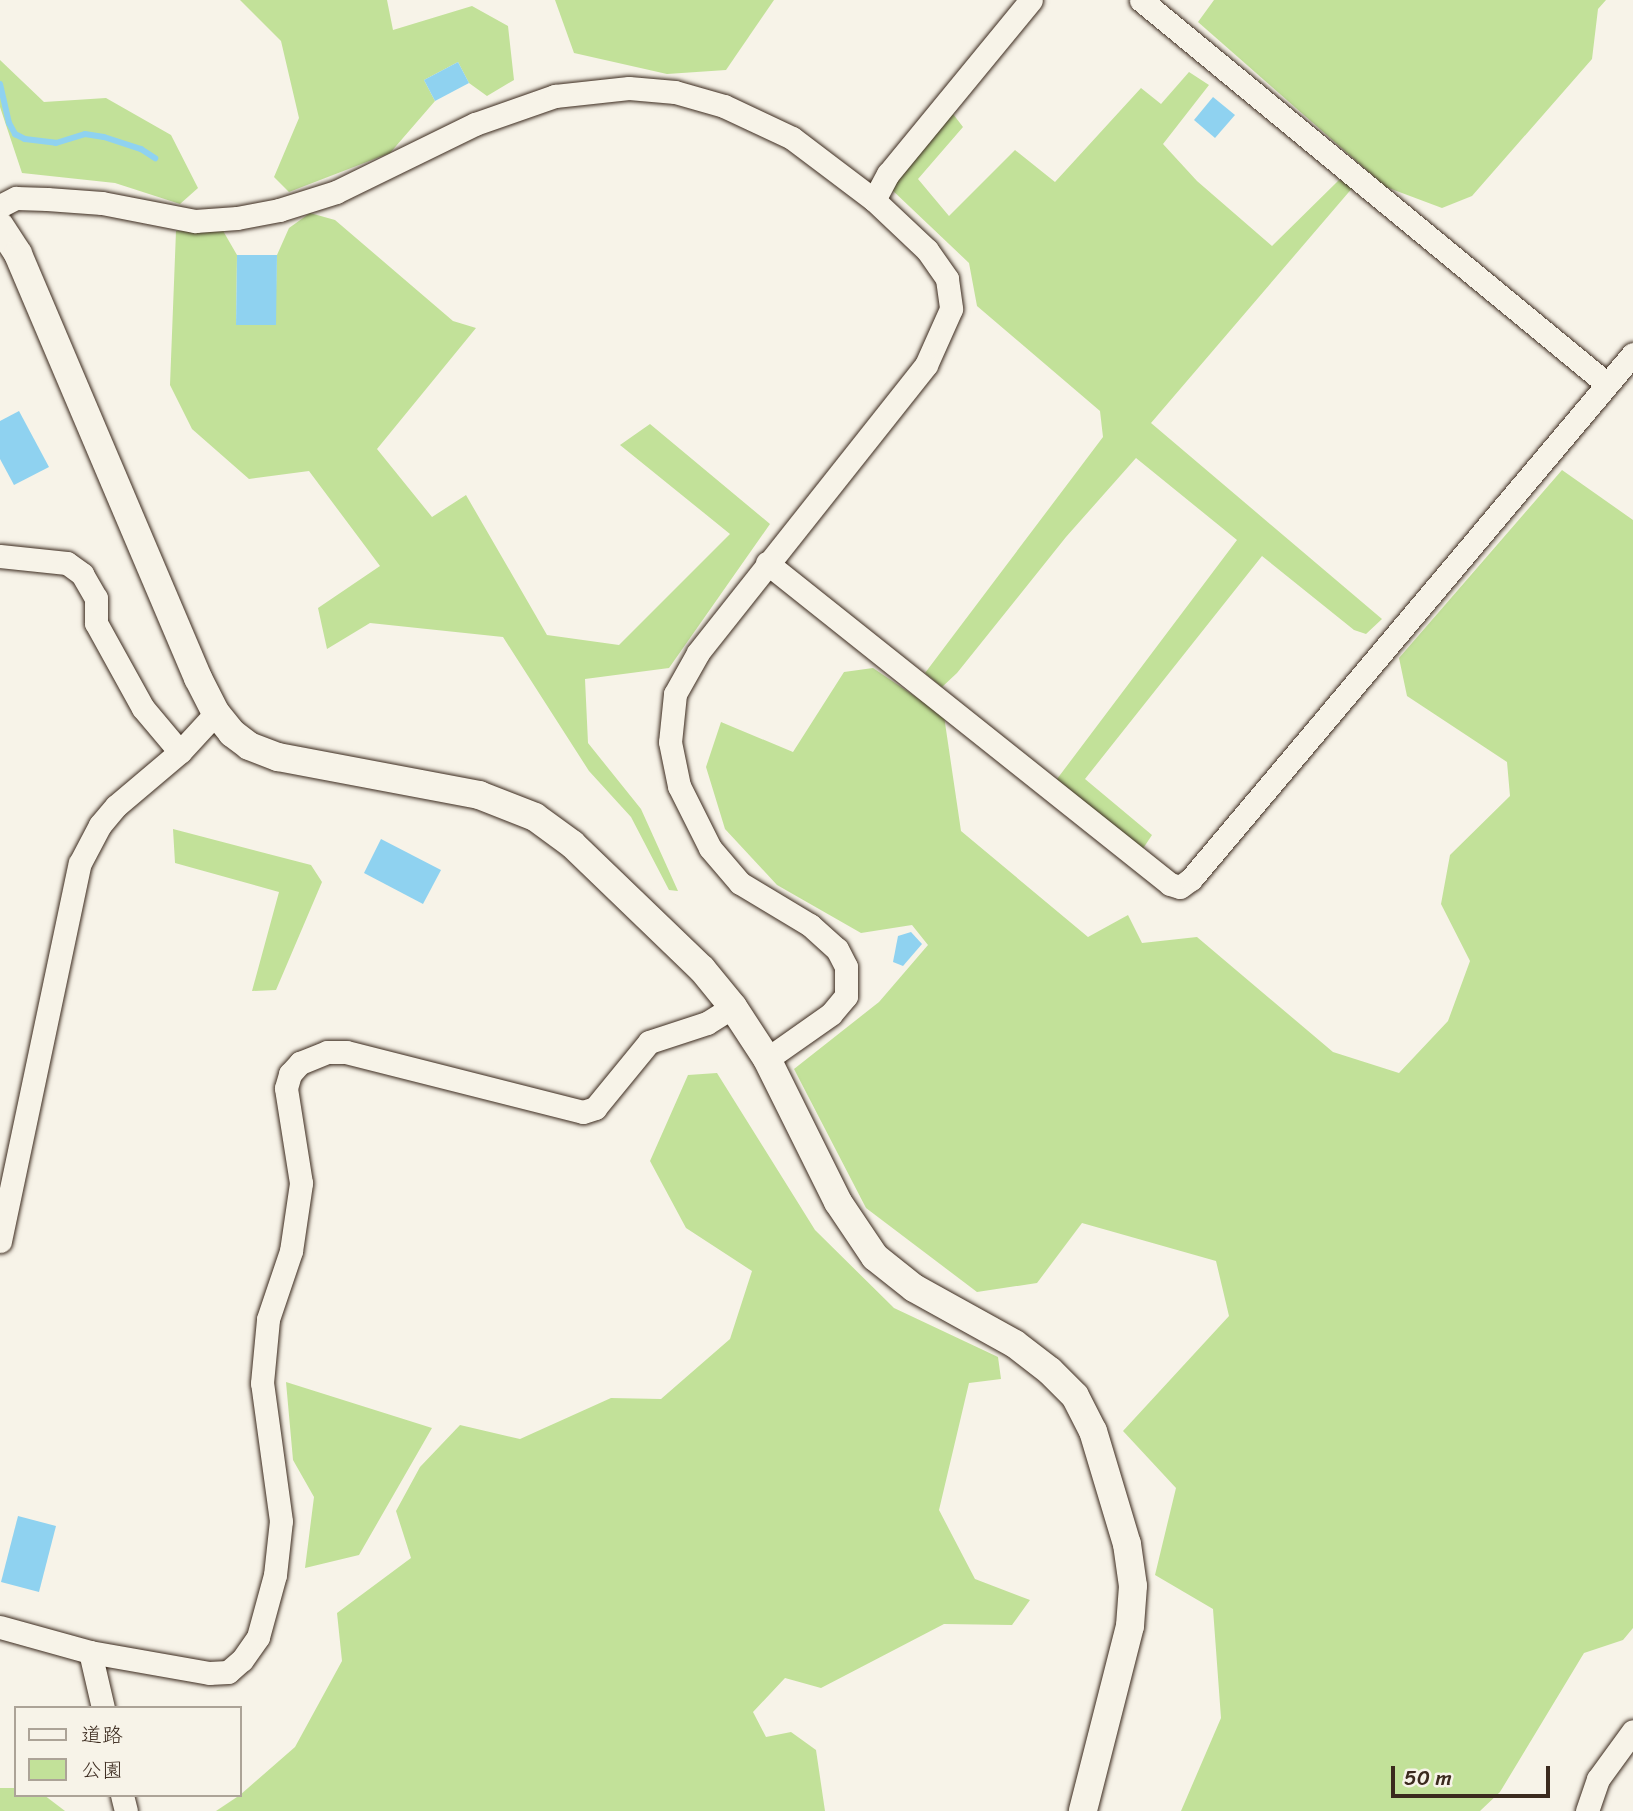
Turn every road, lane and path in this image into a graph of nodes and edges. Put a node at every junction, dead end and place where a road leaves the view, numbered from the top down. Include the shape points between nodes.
1 (1031, 0) edge
2 (1141, 0) edge
3 (874, 200) junction
4 (0, 206) edge
5 (0, 226) edge
6 (1633, 354) edge
7 (1607, 384) junction
8 (0, 556) edge
9 (767, 563) junction
10 (216, 713) junction
11 (180, 752) junction
12 (733, 1007) junction
13 (767, 1059) junction
14 (0, 1241) edge
15 (0, 1628) edge
16 (90, 1652) junction
17 (103, 1706) edge
18 (1633, 1731) edge
19 (1083, 1811) edge
20 (1587, 1811) edge

1 - 3 street via 888,174
2 - 7 street
3 - 4 street via 792,138 723,106 675,92 629,88 555,96 475,124 336,192 248,216 195,220 102,203 16,198
3 - 9 street via 927,250 947,279 951,309 926,365
5 - 10 street via 18,254
6 - 7 street
7 - 9 street via 1181,887 1170,884
8 - 11 street via 66,563 82,574 96,598 96,623 143,708
9 - 13 street via 698,653 675,694 670,742 679,786 710,848 740,883 810,925 837,949 846,967 846,996 831,1014
10 - 11 street
10 - 12 street via 249,746 278,757 479,795 535,817 572,844 692,959
11 - 14 street via 116,806 80,863
12 - 13 street
12 - 16 street via 707,1023 649,1042 595,1108 583,1112 346,1052 327,1052 300,1063 286,1088 301,1183 291,1251 268,1319 262,1383 281,1521 275,1575 258,1637 228,1672 209,1673
13 - 19 street via 838,1202 875,1257 914,1288 1015,1344 1050,1371 1075,1396 1093,1431 1126,1544 1133,1586 1130,1626
15 - 16 street
16 - 17 street
18 - 20 street via 1598,1779

